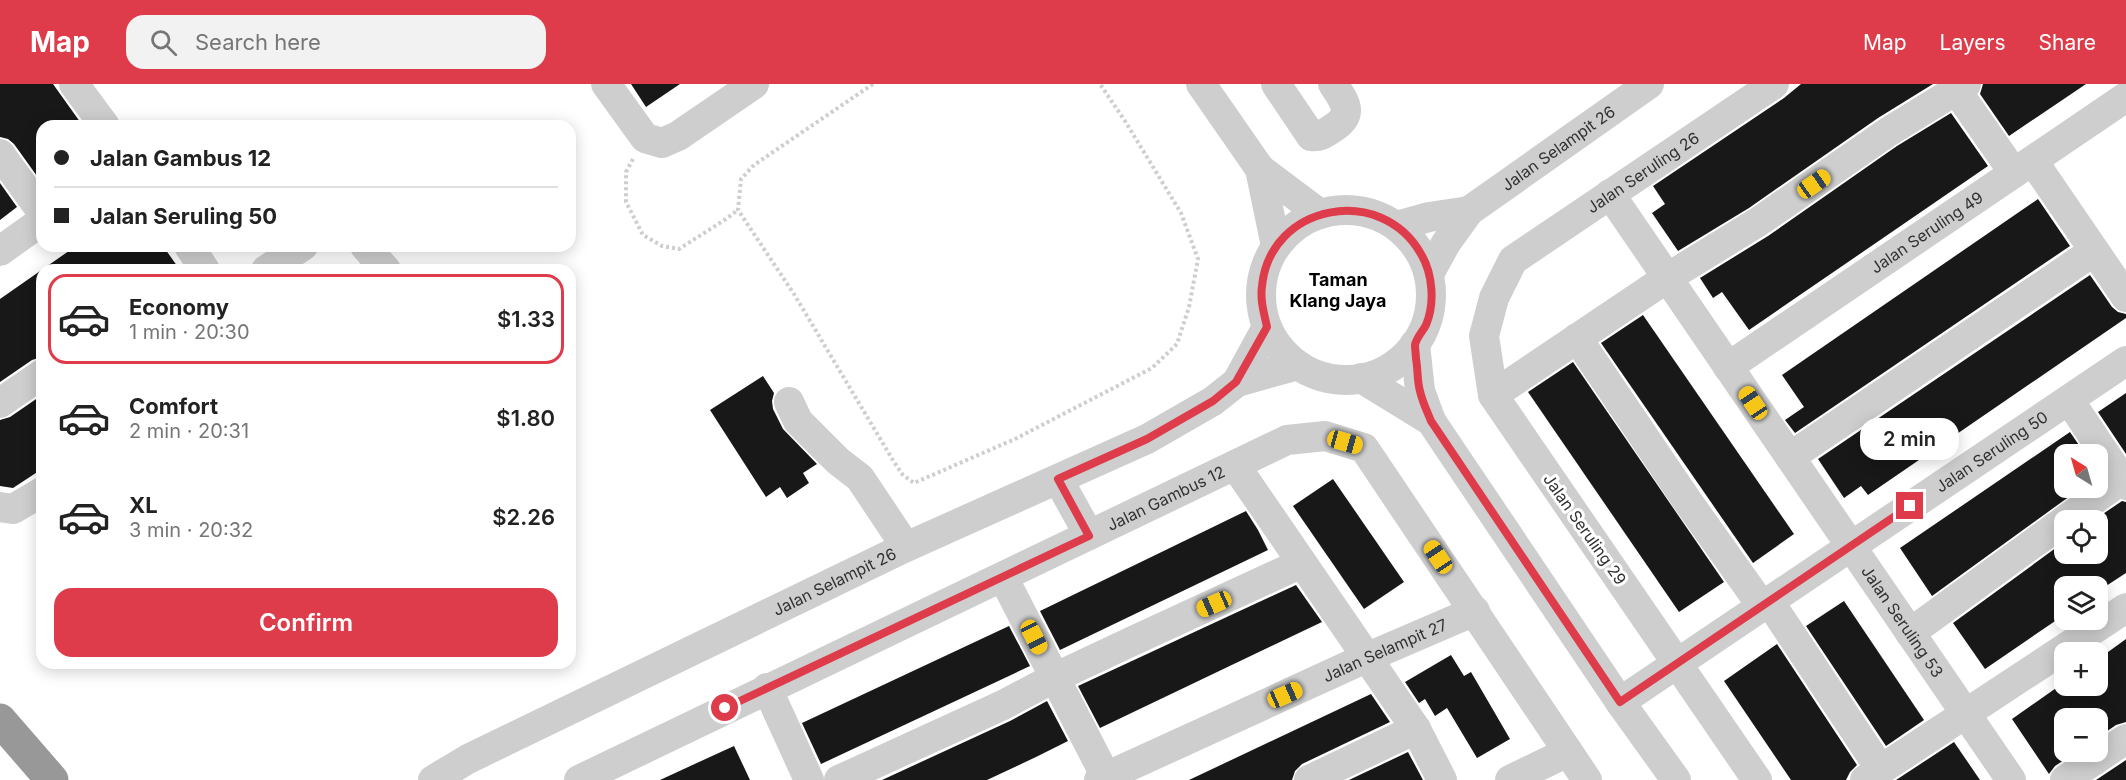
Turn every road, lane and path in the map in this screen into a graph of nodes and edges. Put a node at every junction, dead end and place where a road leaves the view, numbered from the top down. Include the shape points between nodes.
1 (74, 84) edge
2 (606, 84) edge
3 (873, 84) edge
4 (1100, 84) edge
5 (1201, 84) edge
6 (1276, 84) edge
7 (1333, 84) edge
8 (1649, 84) edge
9 (1774, 84) edge
10 (1958, 86) edge
11 (744, 87) edge
12 (2126, 97) edge
13 (101, 120) edge
14 (645, 138) junction
15 (0, 154) edge
16 (2023, 167) junction
17 (1260, 170) junction
18 (1610, 194) junction
19 (36, 204) edge
20 (738, 210) junction
21 (1468, 211) junction
22 (1320, 214) junction
23 (36, 225) edge
24 (1397, 226) junction
25 (1276, 246) junction
26 (0, 250) edge
27 (2094, 251) junction
28 (294, 252) edge
29 (1513, 260) joint
30 (275, 264) edge
31 (1429, 274) junction
32 (1667, 278) junction
33 (2126, 297) edge
34 (1267, 327) junction
35 (1577, 338) junction
36 (1415, 344) junction
37 (2126, 361) edge
38 (1298, 365) junction
39 (1728, 367) junction
40 (36, 378) edge
41 (1361, 378) junction
42 (1236, 382) junction
43 (1493, 395) junction
44 (2069, 400) junction
45 (789, 402) dead end
46 (0, 403) edge
47 (1431, 421) junction
48 (1790, 457) junction
49 (1235, 465) junction
50 (1058, 479) junction
51 (2125, 480) edge
52 (36, 496) edge
53 (0, 507) edge
54 (2081, 510) edge
55 (2054, 529) edge
56 (1089, 536) junction
57 (1851, 546) junction
58 (906, 547) junction
59 (1302, 563) junction
60 (1003, 577) junction
61 (1765, 604) junction
62 (2126, 608) edge
63 (1475, 611) junction
64 (1910, 633) junction
65 (1368, 657) junction
66 (1677, 663) junction
67 (1054, 678) junction
68 (767, 688) junction
69 (1620, 702) junction
70 (1966, 714) junction
71 (0, 720) edge
72 (1416, 729) junction
73 (2126, 739) edge
74 (1568, 752) junction
75 (475, 769) edge
76 (1874, 776) edge
77 (1112, 777) edge
78 (52, 780) edge
79 (433, 780) edge
80 (579, 780) edge
81 (809, 780) edge
82 (839, 780) edge
83 (1309, 780) edge
84 (1442, 780) edge
85 (1510, 780) edge
86 (1587, 780) edge
87 (1676, 780) edge
88 (1757, 780) edge
89 (2011, 780) edge
90 (2065, 780) edge

1 - 13 street
2 - 14 street
3 - 20 path via 754,165 741,179
4 - 20 path via 1180,213 1198,259 1178,344 1152,368 1015,439 914,483 894,462 794,294
5 - 17 street
6 - 7 street via 1305,129 1311,136 1320,137 1344,122 1347,113 1345,101
8 - 21 street, Jalan Selampit 26
9 - 18 street, Jalan Seruling 26
10 - 16 street
10 - 32 street via 1758,222
11 - 14 street via 678,136 662,142
12 - 16 street, Jalan Seruling 49
14 - 20 path via 626,172 626,202 643,234 662,246 679,249
15 - 19 street
16 - 27 street
16 - 39 street, Jalan Seruling 49
17 - 22 street
17 - 25 street
18 - 29 street, Jalan Seruling 26
18 - 32 street, Jalan Seruling 53
21 - 24 street, Jalan Selampit 26
21 - 31 street, Jalan Selampit 26
22 - 24 street via 1346,209 1373,213
22 - 25 street via 1296,226
23 - 26 street
24 - 31 street via 1412,239
25 - 34 street via 1262,285
27 - 33 street
27 - 48 street
28 - 30 street
29 - 43 street, Jalan Seruling 29 via 1494,298 1484,336
31 - 36 street via 1432,298 1427,322
32 - 35 street
32 - 39 street, Jalan Seruling 53
34 - 38 street via 1280,348
34 - 42 street, Jalan Selampit 26
35 - 43 street
35 - 61 street via 1686,500
36 - 41 street via 1382,372
36 - 47 street via 1420,391
37 - 44 street, Jalan Seruling 50
38 - 41 street via 1317,375
38 - 42 street, Jalan Selampit 26
39 - 48 street, Jalan Seruling 53
40 - 46 street
41 - 47 street
42 - 50 street, Jalan Selampit 26 via 1213,401 1147,439
43 - 66 street, Jalan Seruling 29
44 - 51 street
44 - 57 street, Jalan Seruling 50
45 - 58 street via 798,421 860,478
47 - 69 street
48 - 57 street, Jalan Seruling 53
49 - 56 street, Jalan Gambus 12
49 - 59 street
49 - 63 street, Jalan Gambus 12 via 1287,440 1325,436 1364,448
50 - 56 street
50 - 58 street, Jalan Selampit 26
51 - 54 street
52 - 53 street via 13,509
55 - 64 street
56 - 60 street, Jalan Gambus 12
57 - 61 street, Jalan Seruling 50
57 - 64 street, Jalan Seruling 53
58 - 75 street, Jalan Selampit 26
59 - 65 street
59 - 67 street
60 - 67 street
60 - 68 street, Jalan Gambus 12
61 - 66 street, Jalan Seruling 50
61 - 76 street
62 - 70 street
63 - 65 street, Jalan Selampit 27
63 - 74 street, Jalan Gambus 12
64 - 70 street, Jalan Seruling 53
65 - 72 street
65 - 77 street, Jalan Selampit 27
66 - 69 street, Jalan Seruling 50
66 - 88 street, Jalan Seruling 29
67 - 77 street
67 - 82 street
68 - 80 street, Jalan Gambus 12
68 - 81 street
69 - 87 street
70 - 76 street
70 - 89 street, Jalan Seruling 53
71 - 78 highway
72 - 83 street
72 - 84 street
73 - 90 street
74 - 85 street
74 - 86 street, Jalan Gambus 12
75 - 79 street, Jalan Selampit 26

